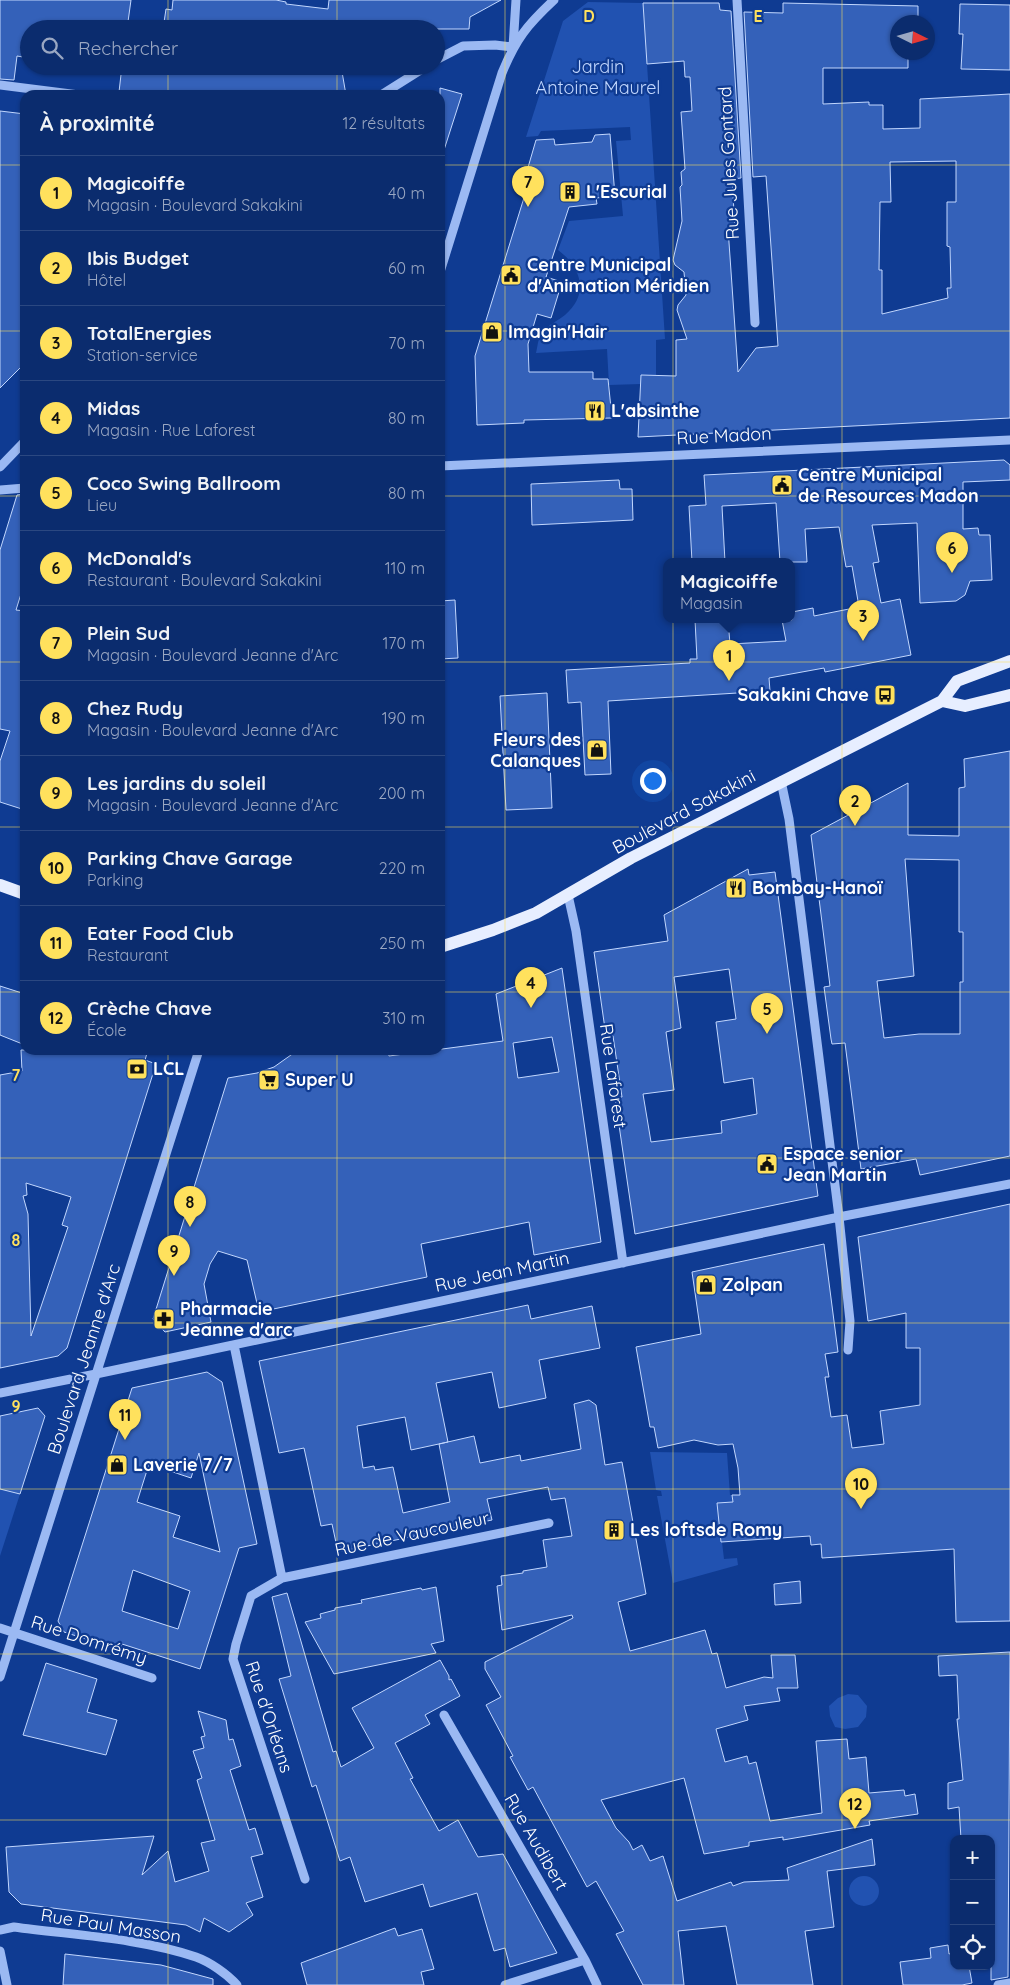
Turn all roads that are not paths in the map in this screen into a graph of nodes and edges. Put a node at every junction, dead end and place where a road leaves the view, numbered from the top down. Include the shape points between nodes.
1 (516, 0) edge
2 (554, 0) edge
3 (737, 0) edge
4 (513, 47) junction
5 (445, 55) edge
6 (413, 75) edge
7 (0, 85) edge
8 (40, 90) edge
9 (389, 90) edge
10 (445, 256) edge
11 (755, 323) dead end
12 (1010, 440) edge
13 (20, 446) edge
14 (445, 466) edge
15 (0, 467) edge
16 (20, 488) edge
17 (0, 490) edge
18 (1010, 661) edge
19 (1010, 695) edge
20 (942, 701) junction
21 (781, 781) junction
22 (0, 885) edge
23 (20, 892) edge
24 (568, 895) junction
25 (445, 945) edge
26 (197, 1055) edge
27 (1010, 1184) edge
28 (839, 1217) junction
29 (623, 1263) junction
30 (234, 1345) junction
31 (848, 1350) dead end
32 (96, 1374) junction
33 (0, 1392) edge
34 (549, 1523) dead end
35 (282, 1578) junction
36 (0, 1628) edge
37 (14, 1633) junction
38 (0, 1677) edge
39 (152, 1678) dead end
40 (444, 1715) dead end
41 (305, 1879) dead end
42 (0, 1930) edge
43 (0, 1951) edge
44 (585, 1960) junction
45 (1010, 1983) edge
46 (7, 1985) edge
47 (237, 1985) edge
48 (505, 1985) edge
49 (597, 1985) edge
50 (998, 1985) edge

1 - 4 street
2 - 4 street via 532,21
3 - 11 street, Rue Jules Gontard
4 - 5 street via 463,46
4 - 10 street
6 - 9 street
7 - 8 street
12 - 14 street, Rue Madon
13 - 15 street
16 - 17 street
18 - 20 main road, Boulevard Sakakini via 957,681
19 - 20 main road via 966,706
20 - 21 main road, Boulevard Sakakini
21 - 24 main road, Boulevard Sakakini via 631,858
21 - 28 street via 789,819
22 - 23 main road
24 - 25 main road, Boulevard Sakakini via 536,913
24 - 29 street, Rue Laforest
26 - 32 street, Boulevard Jeanne d'Arc
27 - 28 street, Rue Jean Martin
28 - 29 street, Rue Jean Martin
28 - 31 street via 850,1321
29 - 30 street, Rue Jean Martin
30 - 32 street, Rue Jean Martin
30 - 35 street
32 - 33 street, Rue Jean Martin
32 - 37 street, Boulevard Jeanne d'Arc
34 - 35 street, Rue de Vaucouleur
35 - 41 street, Rue d'Orléans via 251,1596 233,1659
36 - 37 street, Rue Domrémy
37 - 38 street, Boulevard Jeanne d'Arc
37 - 39 street, Rue Domrémy
40 - 44 street, Rue Audibert
42 - 47 street, Rue Paul Masson via 14,1927 163,1949 198,1958
43 - 46 street
44 - 48 street
44 - 49 street, Rue Audibert
45 - 50 street

